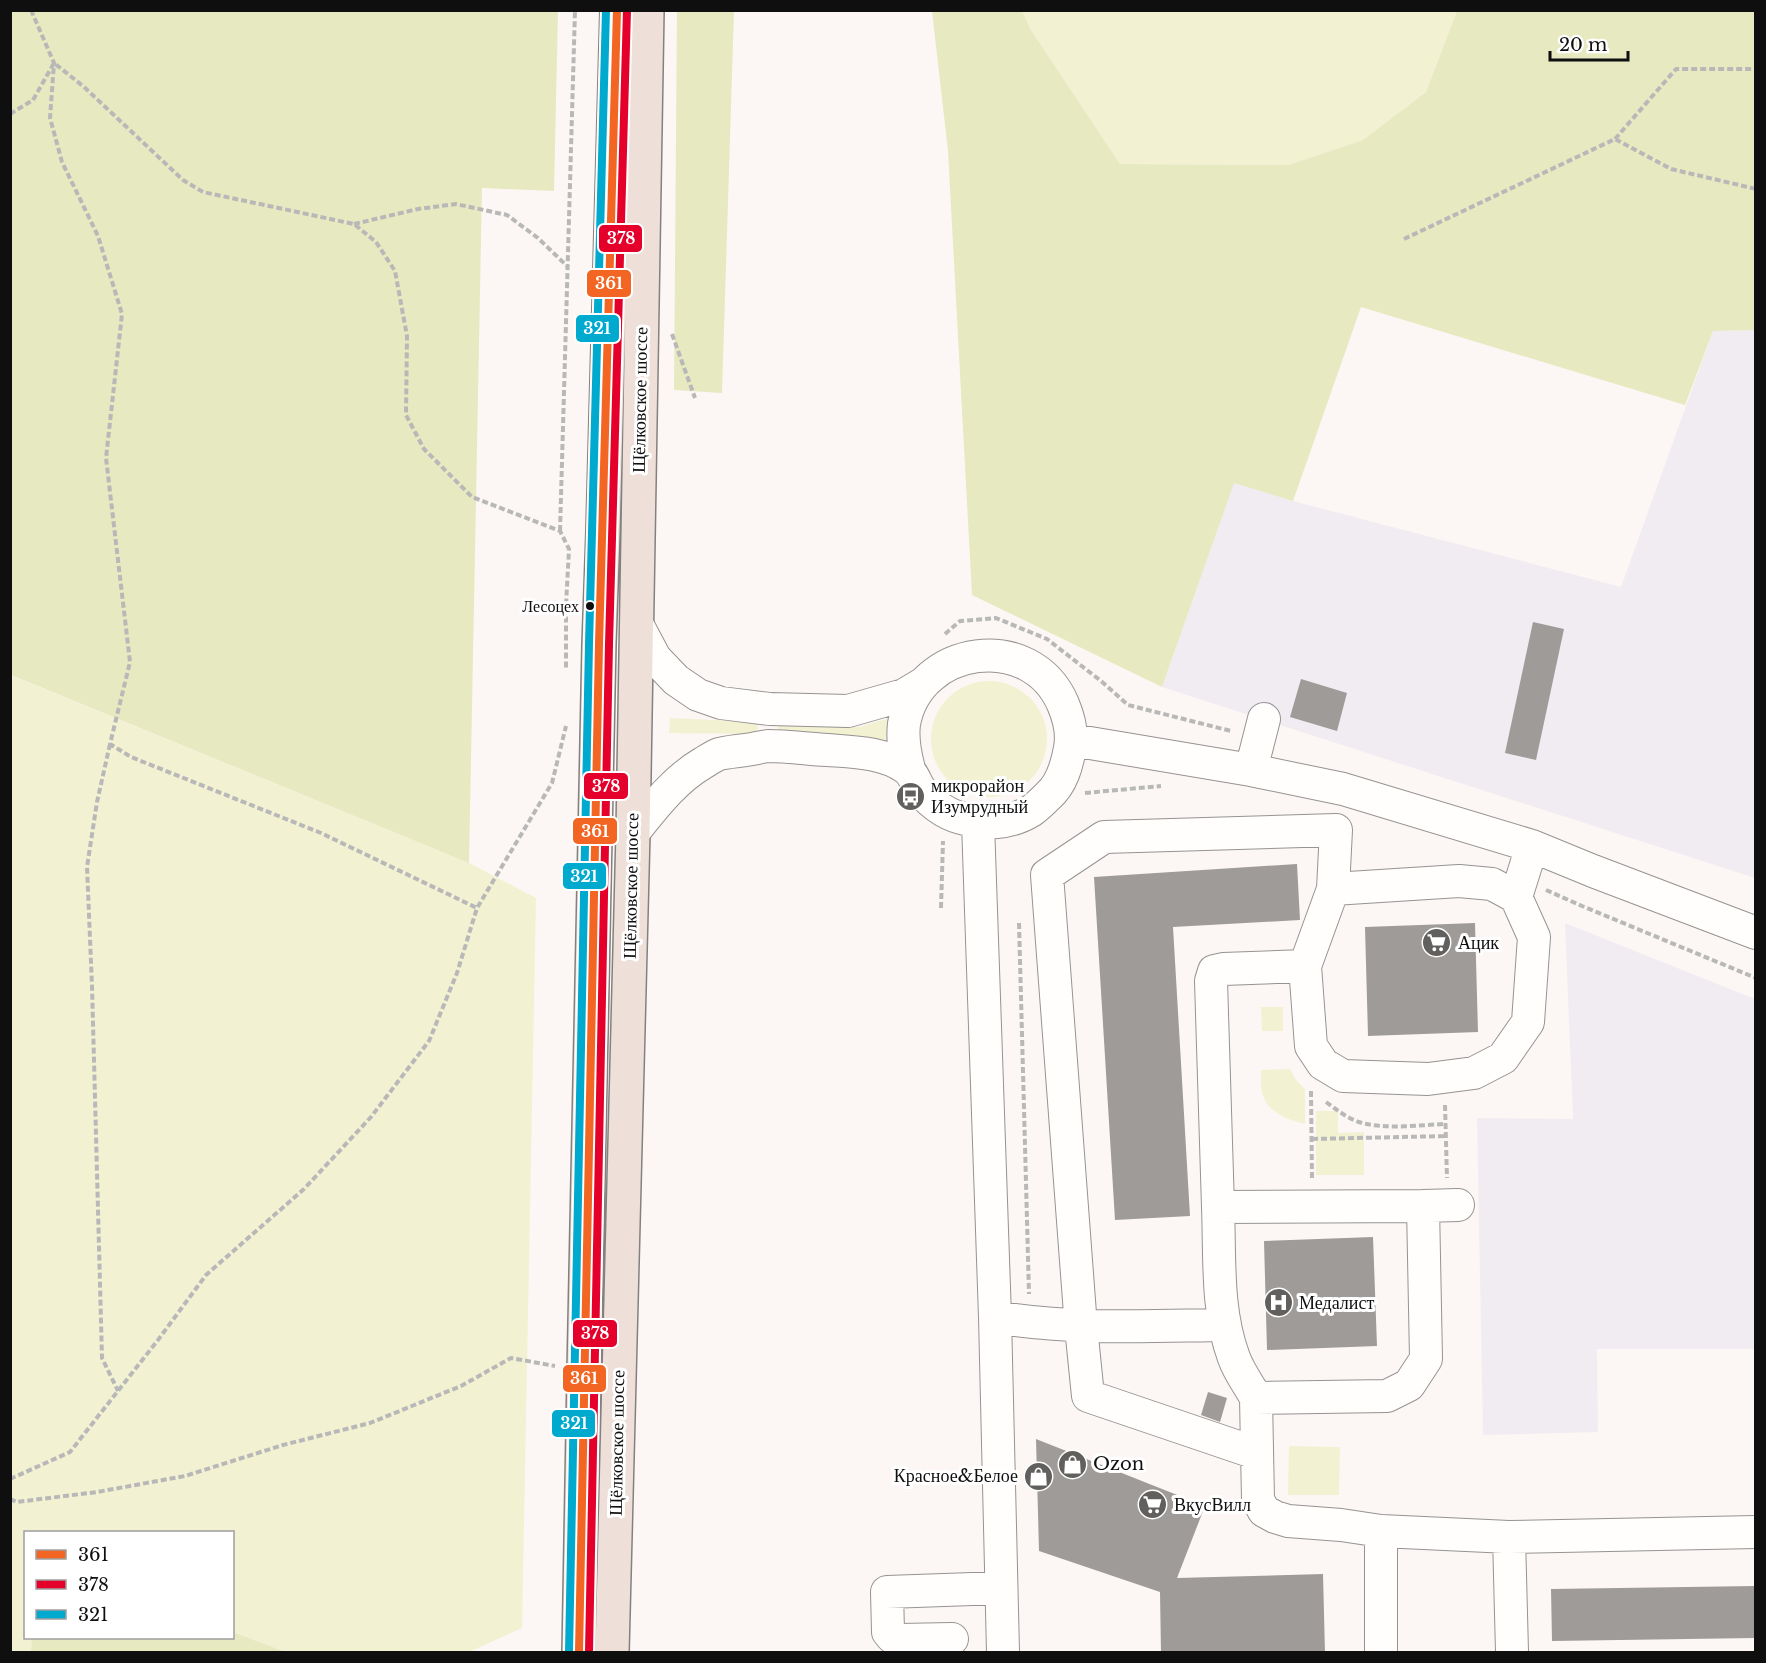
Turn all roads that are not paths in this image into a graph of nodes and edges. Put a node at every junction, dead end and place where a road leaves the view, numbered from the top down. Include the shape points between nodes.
1 (617, 10) edge
2 (647, 10) edge
3 (637, 624) junction
4 (924, 683) junction
5 (1264, 719) dead end
6 (1072, 740) junction
7 (909, 769) junction
8 (1251, 770) junction
9 (1343, 789) junction
10 (978, 823) junction
11 (1336, 830) junction
12 (633, 833) junction
13 (1532, 846) junction
14 (1333, 889) junction
15 (1516, 897) junction
16 (1755, 931) edge
17 (1305, 966) junction
18 (1218, 1207) junction
19 (996, 1317) junction
20 (1224, 1324) junction
21 (1081, 1327) junction
22 (1256, 1398) junction
23 (1256, 1453) junction
24 (1381, 1531) junction
25 (1755, 1532) edge
26 (1509, 1537) junction
27 (1001, 1588) junction
28 (952, 1639) dead end
29 (579, 1653) edge
30 (612, 1653) edge
31 (1003, 1653) edge
32 (1381, 1653) edge
33 (1512, 1653) edge

1 - 29 main road, Щёлковское шоссе via 599,655
2 - 3 main road, Щёлковское шоссе
3 - 4 street via 655,658 676,680 721,703 848,711 904,695
3 - 12 main road, Щёлковское шоссе
4 - 6 street via 961,658 984,654 1028,664 1060,696 1069,717
4 - 7 street via 904,724 903,747
5 - 8 street
6 - 8 street
6 - 10 street via 1067,767 1053,792 1032,811 1005,821
7 - 10 street via 936,806
7 - 12 street via 888,758 857,752 768,746 718,755 689,771
8 - 9 street
9 - 11 street
9 - 13 street
10 - 19 street
11 - 14 street
11 - 21 street via 1104,837 1047,875
12 - 30 main road, Щёлковское шоссе
13 - 15 street
13 - 16 street
14 - 15 street via 1459,881 1492,884
14 - 17 street
15 - 17 street via 1534,937 1527,1022 1503,1058 1474,1073 1428,1079 1342,1076 1323,1064 1311,1046
17 - 18 street via 1214,971 1211,981
18 - 20 street
18 - 22 street via 1443,1206 1426,1359 1409,1385 1387,1396
19 - 21 street
19 - 27 street
20 - 21 street
20 - 22 street via 1234,1359
21 - 23 street via 1088,1396
22 - 23 street
23 - 24 street via 1258,1500 1264,1511 1288,1521
24 - 26 street
24 - 32 street
25 - 26 street
26 - 33 street
27 - 28 street via 887,1592 888,1632 892,1637
27 - 31 street

